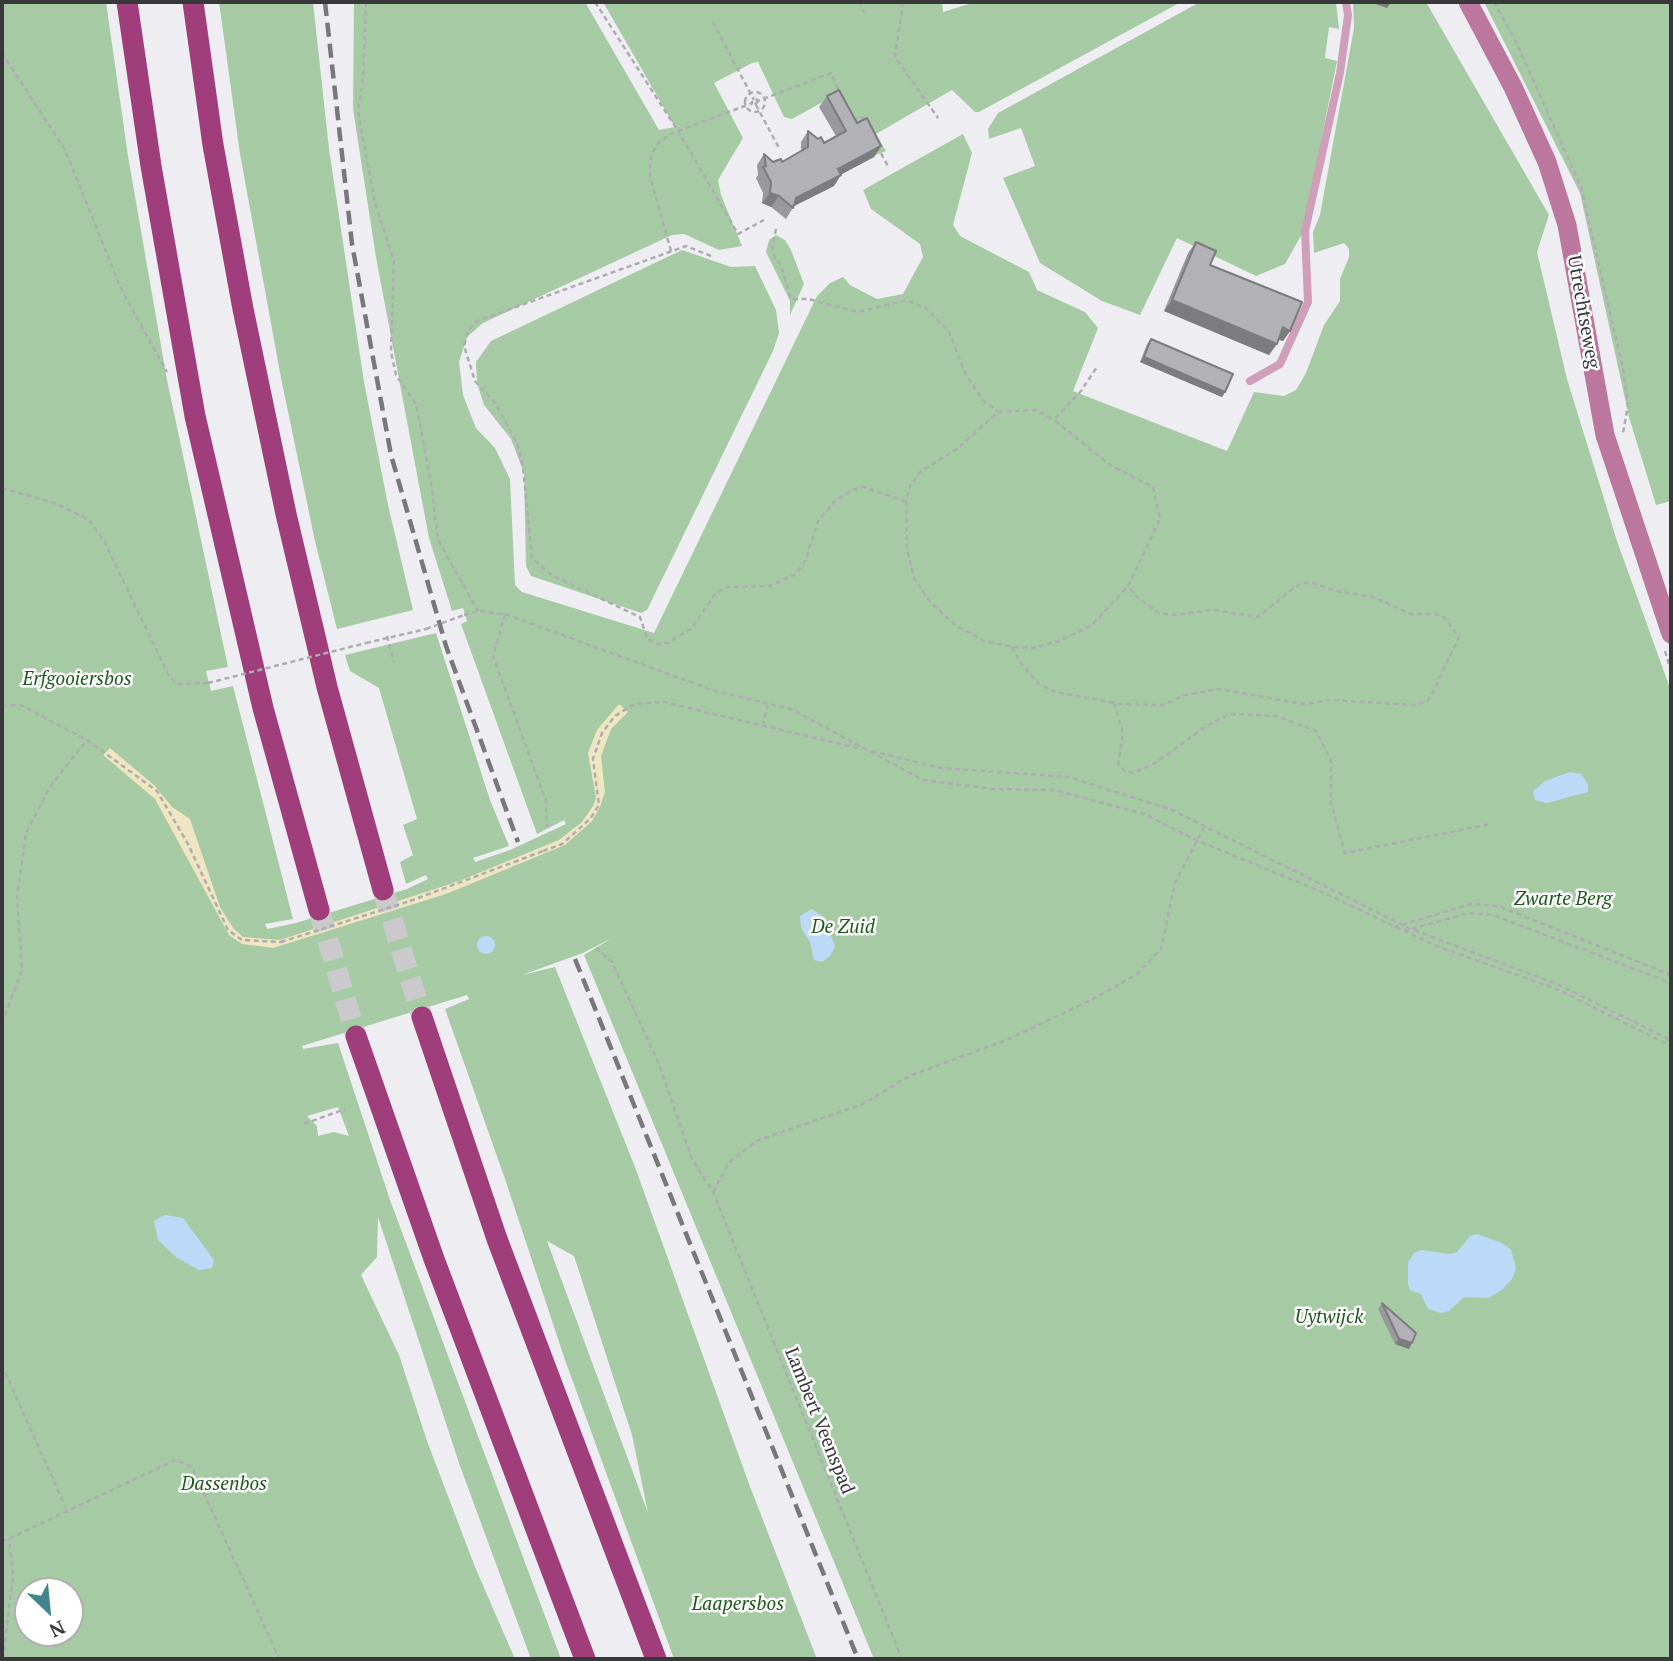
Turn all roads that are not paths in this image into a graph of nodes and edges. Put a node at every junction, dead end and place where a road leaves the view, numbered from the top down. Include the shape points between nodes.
1 (127, 2) edge
2 (193, 2) edge
3 (1346, 2) edge
4 (1468, 2) edge
5 (1250, 381) dead end
6 (1671, 634) edge
7 (383, 890) tunnel mouth
8 (319, 911) tunnel mouth
9 (422, 1017) tunnel mouth
10 (356, 1036) tunnel mouth
11 (585, 1659) edge
12 (656, 1659) edge

1 - 8 highway via 195,416 263,708
2 - 7 highway via 213,145 286,514 327,687
3 - 5 lane via 1340,73 1306,231 1308,302 1280,364
4 - 6 main road, Utrechtseweg via 1547,162 1567,225 1605,435
9 - 12 highway via 497,1239
10 - 11 highway via 433,1259

